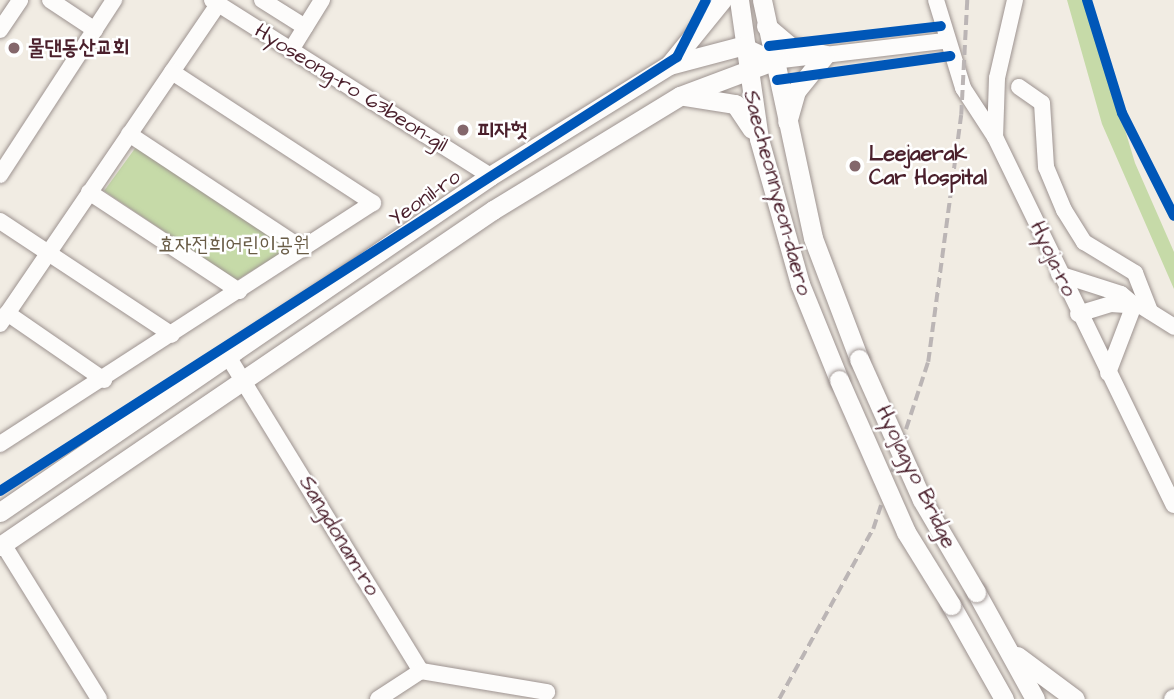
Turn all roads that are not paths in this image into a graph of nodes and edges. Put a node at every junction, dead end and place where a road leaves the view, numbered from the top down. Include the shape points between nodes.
1 (20, 0) edge
2 (50, 0) edge
3 (114, 0) edge
4 (262, 0) edge
5 (322, 0) edge
6 (722, 0) edge
7 (739, 0) edge
8 (762, 0) edge
9 (936, 0) edge
10 (1015, 0) edge
11 (215, 2) edge
12 (766, 26) junction
13 (305, 27) junction
14 (0, 30) edge
15 (95, 30) junction
16 (943, 41) junction
17 (741, 46) junction
18 (291, 50) junction
19 (825, 55) junction
20 (774, 61) junction
21 (669, 65) junction
22 (744, 69) junction
23 (172, 72) junction
24 (1019, 87) dead end
25 (680, 96) junction
26 (786, 123) junction
27 (130, 134) junction
28 (995, 137) junction
29 (759, 139) junction
30 (0, 175) edge
31 (490, 176) junction
32 (89, 192) junction
33 (0, 220) edge
34 (303, 249) junction
35 (50, 251) junction
36 (1059, 274) junction
37 (239, 291) junction
38 (1134, 305) junction
39 (1150, 311) junction
40 (1078, 314) junction
41 (4, 318) edge
42 (1174, 327) edge
43 (172, 335) junction
44 (229, 358) junction
45 (859, 359) joint
46 (1108, 373) junction
47 (243, 378) junction
48 (104, 380) junction
49 (839, 380) joint
50 (0, 443) edge
51 (1174, 505) edge
52 (0, 512) edge
53 (2, 545) edge
54 (1006, 646) junction
55 (421, 671) junction
56 (547, 692) dead end
57 (1032, 693) edge
58 (1000, 696) edge
59 (99, 699) edge
60 (378, 699) edge
61 (1049, 699) edge
62 (1074, 699) edge

1 - 14 street
2 - 15 street
3 - 15 street
4 - 13 street
5 - 13 street
6 - 21 main road
7 - 17 main road, Saecheonnyeon-daero
8 - 12 main road, Saecheonnyeon-daero
9 - 16 street
10 - 28 street, Hyoja-ro via 996,78
11 - 18 street, Hyoseong-ro 63beon-gil
11 - 23 street
12 - 19 main road via 791,47
12 - 20 main road, Saecheonnyeon-daero
13 - 18 street
15 - 30 street
16 - 19 street
16 - 28 street via 962,88
17 - 20 main road
17 - 21 main road, Yeonil-ro
17 - 22 main road, Saecheonnyeon-daero
18 - 31 street, Hyoseong-ro 63beon-gil
19 - 20 street
19 - 26 main road via 796,91
20 - 22 main road
20 - 26 main road, Saecheonnyeon-daero
21 - 31 main road, Yeonil-ro
22 - 25 main road
22 - 29 main road, Saecheonnyeon-daero
23 - 27 street
23 - 34 street via 373,203
24 - 39 street via 1042,103 1046,167 1064,210 1084,242 1135,273
25 - 29 main road via 735,104
25 - 47 main road via 493,211
26 - 45 main road, Saecheonnyeon-daero via 813,237
27 - 32 street
27 - 34 street
28 - 36 street, Hyoja-ro
29 - 49 main road, Saecheonnyeon-daero via 800,284
31 - 44 main road, Yeonil-ro
32 - 35 street
32 - 37 street
33 - 35 street
34 - 37 street
35 - 41 street
35 - 43 street
36 - 38 street via 1121,294
36 - 40 street, Hyoja-ro
37 - 43 street
38 - 39 street
38 - 40 street via 1111,304
38 - 46 street
39 - 42 street
40 - 46 street, Hyoja-ro
41 - 48 street
43 - 48 street
44 - 47 street, Sangdonam-ro
44 - 52 main road, Yeonil-ro
45 - 54 main road, Hyojagyo Bridge, bridge via 922,499
46 - 51 street, Hyoja-ro
47 - 53 main road
47 - 55 street, Sangdonam-ro
48 - 50 street
49 - 58 main road, Hyojagyo Bridge, bridge via 906,532
53 - 59 street
54 - 57 main road
54 - 62 main road
55 - 56 street
55 - 60 street
57 - 61 main road

